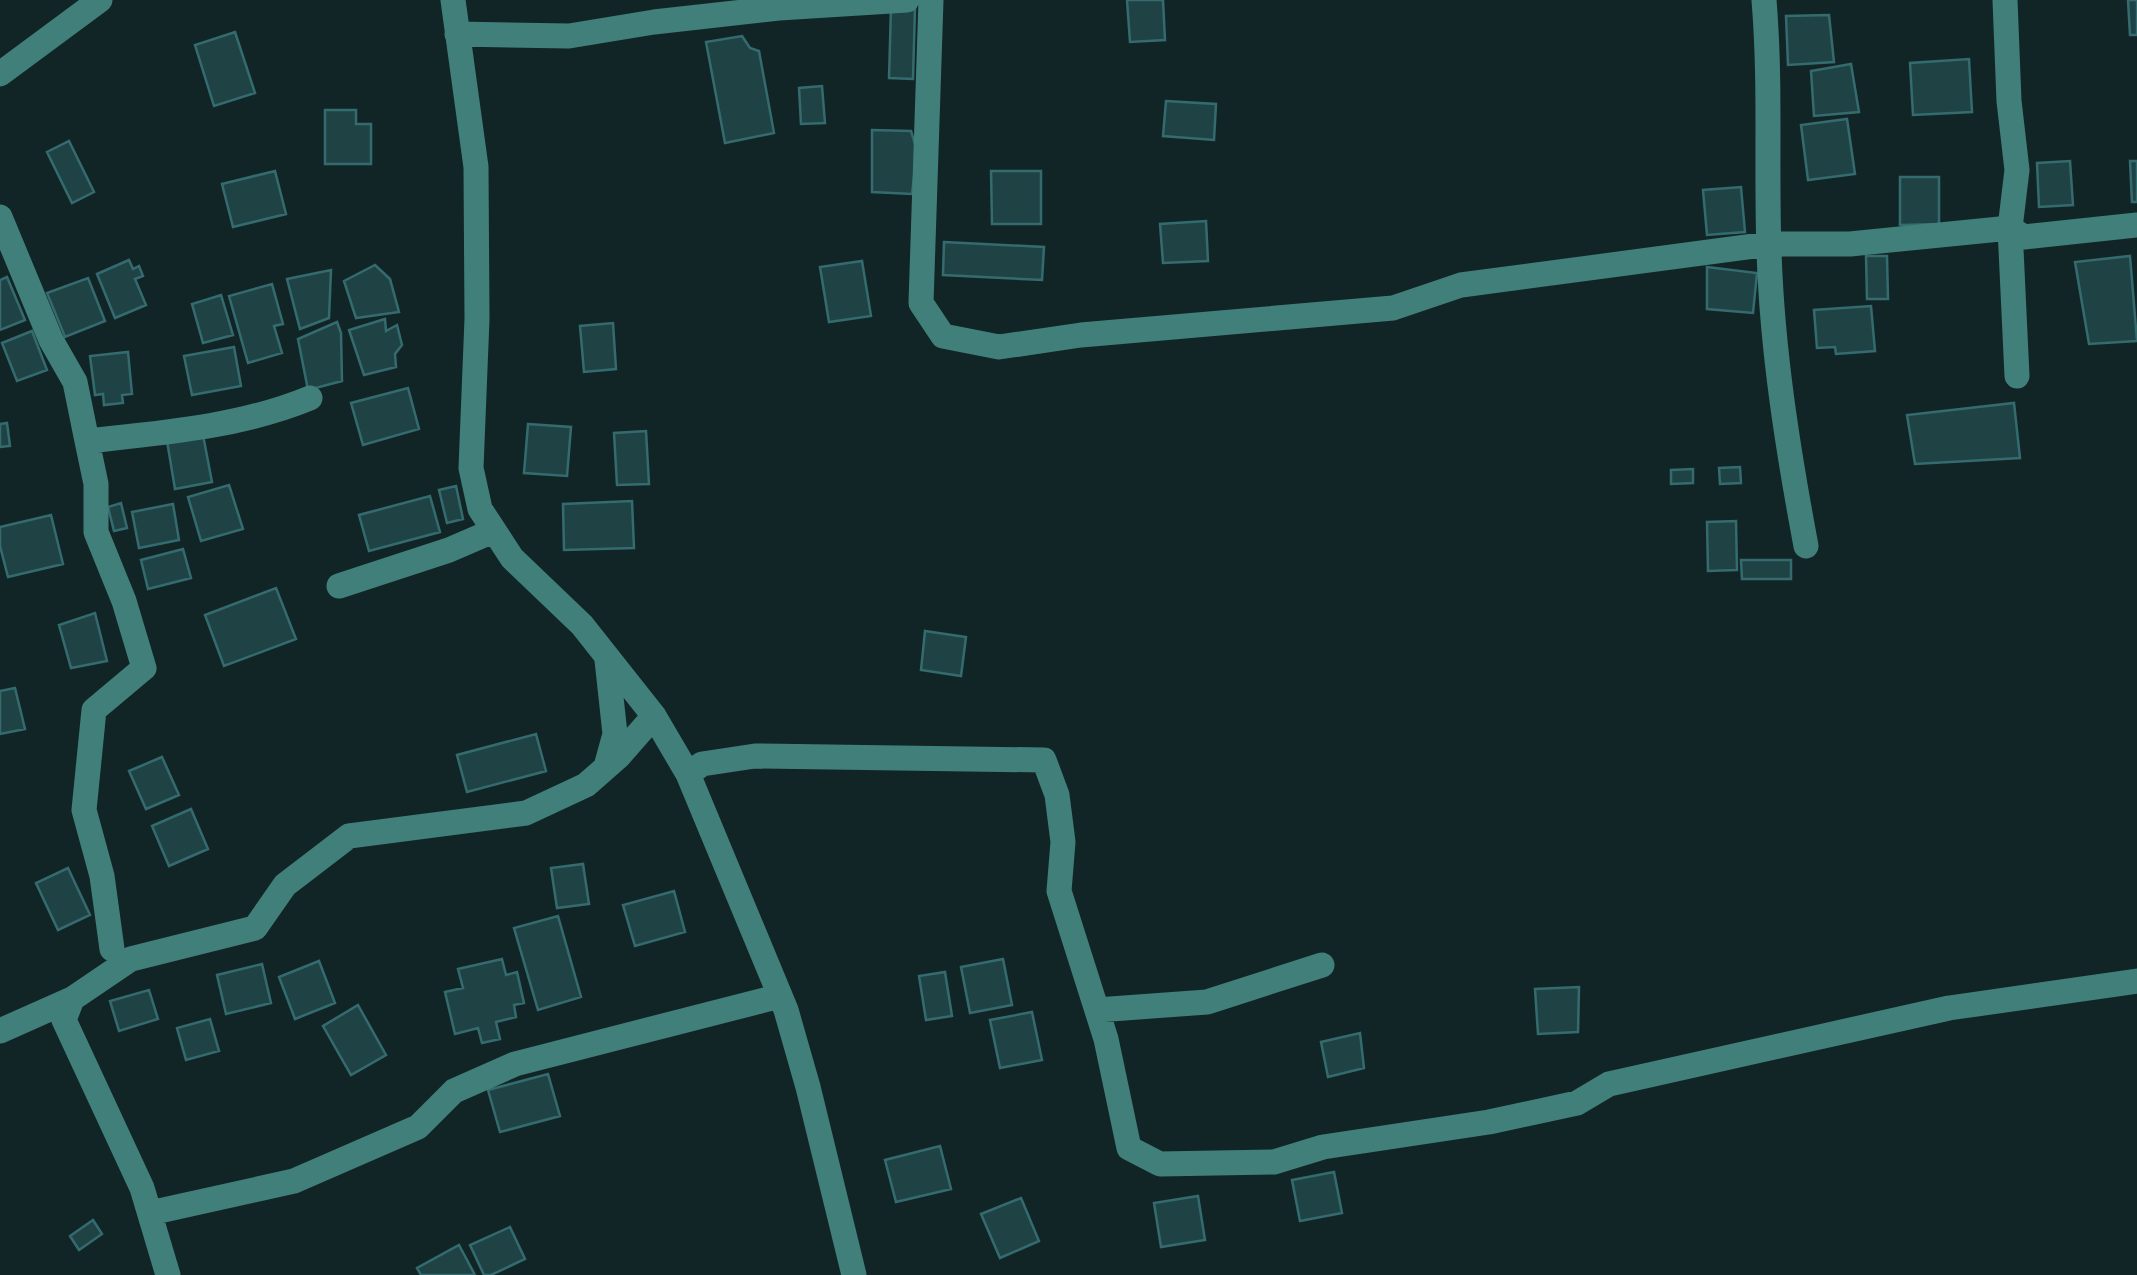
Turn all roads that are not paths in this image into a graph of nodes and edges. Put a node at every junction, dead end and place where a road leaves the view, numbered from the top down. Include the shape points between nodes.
1 (100, 0) edge
2 (453, 0) edge
3 (907, 0) edge
4 (930, 0) edge
5 (1764, 0) edge
6 (2006, 0) edge
7 (458, 34) junction
8 (0, 74) edge
9 (0, 217) edge
10 (2137, 225) edge
11 (2010, 228) junction
12 (1769, 244) junction
13 (2017, 376) dead end
14 (310, 398) dead end
15 (86, 441) junction
16 (492, 531) junction
17 (1806, 546) dead end
18 (339, 586) dead end
19 (607, 660) junction
20 (654, 716) junction
21 (606, 768) junction
22 (688, 774) junction
23 (112, 948) dead end
24 (1322, 965) dead end
25 (2137, 981) edge
26 (780, 996) junction
27 (72, 998) junction
28 (1098, 1010) junction
29 (0, 1031) edge
30 (150, 1212) junction
31 (168, 1275) edge
32 (854, 1275) edge

1 - 8 street
2 - 7 street
3 - 7 street via 779,8 569,36
4 - 12 street via 921,303 943,336 1000,347 1393,308 1461,285
5 - 12 street
6 - 11 street via 2017,170
7 - 16 street via 478,195 471,468
9 - 15 street via 75,382
10 - 11 street via 2024,237
11 - 12 street via 1850,244
11 - 13 street
12 - 17 street via 1780,376
14 - 15 street via 197,427
15 - 23 street via 96,484 96,532 144,668 94,710 84,810
16 - 18 street
16 - 19 street
19 - 20 street
19 - 21 street via 615,734
20 - 21 street
20 - 22 street
21 - 27 street via 586,785 526,813 350,836 285,885 255,928 130,959
22 - 26 street
22 - 28 street via 702,764 756,756 1044,760 1063,842 1059,891
24 - 28 street via 1206,1002
25 - 28 street via 1950,1008 1608,1084 1577,1102 1542,1110 1323,1147 1274,1162 1160,1164 1128,1148
26 - 30 street via 514,1064 454,1091 418,1127 294,1181
26 - 32 street
27 - 29 street
27 - 30 street via 64,1020
30 - 31 street

